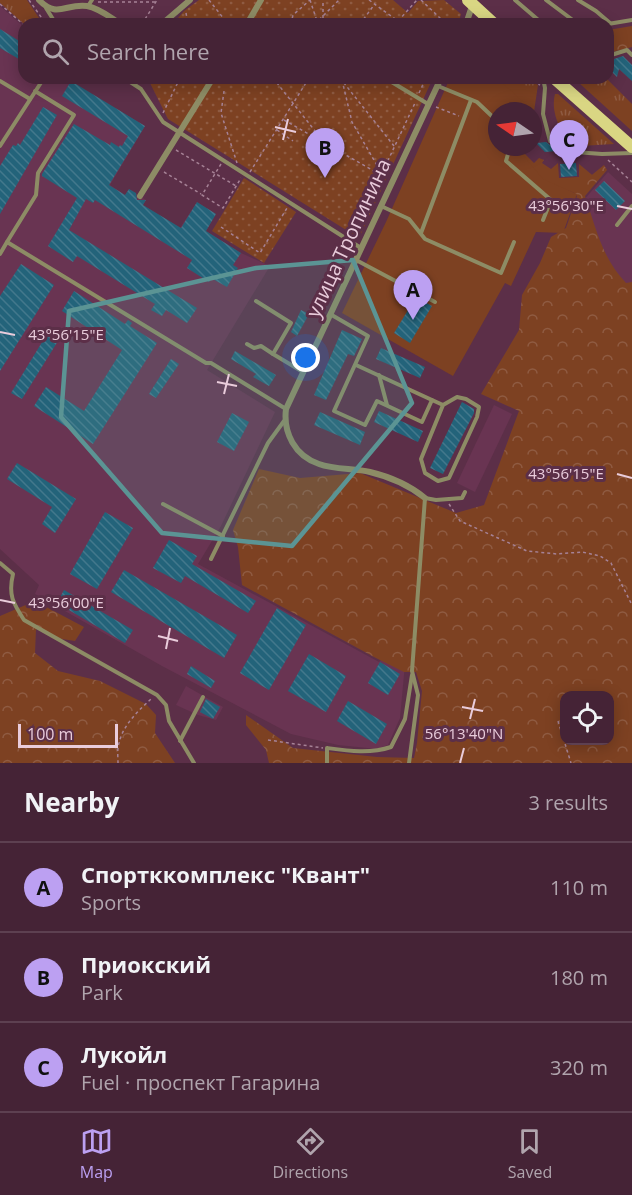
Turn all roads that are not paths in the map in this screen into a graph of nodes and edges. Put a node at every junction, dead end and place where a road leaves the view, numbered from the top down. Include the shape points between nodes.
1 (39, 0) edge
2 (261, 0) edge
3 (514, 0) edge
4 (546, 0) edge
5 (578, 0) edge
6 (469, 1) edge
7 (188, 2) edge
8 (90, 3) edge
9 (46, 8) junction
10 (52, 18) edge
11 (112, 18) edge
12 (169, 18) edge
13 (250, 18) edge
14 (467, 18) edge
15 (487, 18) edge
16 (536, 18) edge
17 (570, 18) edge
18 (602, 18) edge
19 (632, 20) edge
20 (614, 23) edge
21 (614, 54) edge
22 (632, 55) edge
23 (0, 81) edge
24 (40, 84) edge
25 (133, 84) edge
26 (209, 84) edge
27 (396, 84) edge
28 (544, 84) edge
29 (561, 84) edge
30 (438, 86) joint
31 (35, 91) junction
32 (30, 99) junction
33 (471, 100) junction
34 (432, 106) junction
35 (488, 112) edge
36 (180, 132) junction
37 (550, 141) dead end
38 (0, 146) edge
39 (632, 147) edge
40 (561, 151) dead end
41 (632, 153) edge
42 (507, 156) edge
43 (140, 196) dead end
44 (381, 206) junction
45 (632, 206) edge
46 (543, 220) dead end
47 (616, 225) dead end
48 (421, 234) junction
49 (7, 242) junction
50 (514, 242) dead end
51 (362, 248) junction
52 (0, 254) edge
53 (356, 260) junction
54 (256, 301) dead end
55 (435, 302) dead end
56 (330, 314) junction
57 (247, 344) dead end
58 (273, 354) junction
59 (356, 365) junction
60 (303, 372) junction
61 (379, 375) junction
62 (432, 400) junction
63 (443, 405) junction
64 (387, 406) junction
65 (286, 409) junction
66 (284, 422) junction
67 (465, 492) dead end
68 (425, 498) junction
69 (163, 504) dead end
70 (223, 536) junction
71 (211, 559) dead end
72 (0, 563) edge
73 (412, 671) junction
74 (203, 697) dead end
75 (180, 741) junction
76 (194, 763) edge
77 (327, 763) edge
78 (409, 763) edge

1 - 9 street
2 - 13 street
3 - 16 lane
4 - 17 lane
5 - 18 lane
6 - 14 street
6 - 15 main road
7 - 12 street
8 - 9 street via 55,10
8 - 11 street
9 - 10 lane
19 - 20 lane
21 - 22 lane via 627,50
23 - 32 lane
24 - 31 lane
25 - 36 lane via 161,119
26 - 36 street
27 - 34 lane
28 - 37 lane via 543,114
29 - 39 main road
30 - 33 lane
30 - 34 street, улица Тропинина
31 - 32 lane
31 - 49 lane via 74,115 38,173 36,195
32 - 38 lane
33 - 35 lane
33 - 48 lane
34 - 44 street, улица Тропинина
36 - 43 street
36 - 51 lane
40 - 41 lane
42 - 46 lane via 506,161 551,200
44 - 48 lane via 409,219
44 - 51 street, улица Тропинина
45 - 47 lane
48 - 50 lane via 501,273
49 - 52 lane
49 - 65 lane
51 - 53 street, улица Тропинина
53 - 55 lane
53 - 56 street, улица Тропинина
54 - 58 lane via 291,323
56 - 59 lane via 368,336
56 - 60 street, улица Тропинина
57 - 58 lane via 261,346
58 - 60 lane
59 - 61 lane
59 - 64 lane via 334,411 365,425 377,401
60 - 65 street, улица Тропинина
61 - 62 lane
61 - 64 lane
62 - 63 lane
62 - 64 lane via 422,422
63 - 63 lane via 421,459 425,473 438,481 449,478 479,407 457,397
65 - 66 street, улица Тропинина
66 - 68 street via 292,443 318,464 369,471 409,485
66 - 70 lane via 268,443
67 - 68 lane via 462,498
68 - 73 lane
69 - 70 lane
70 - 71 lane
72 - 75 lane via 13,574 13,602 24,620 157,695 166,705 169,721
73 - 77 lane via 405,719 391,747 377,752 327,748
73 - 78 lane via 418,695
74 - 75 lane
75 - 76 lane

